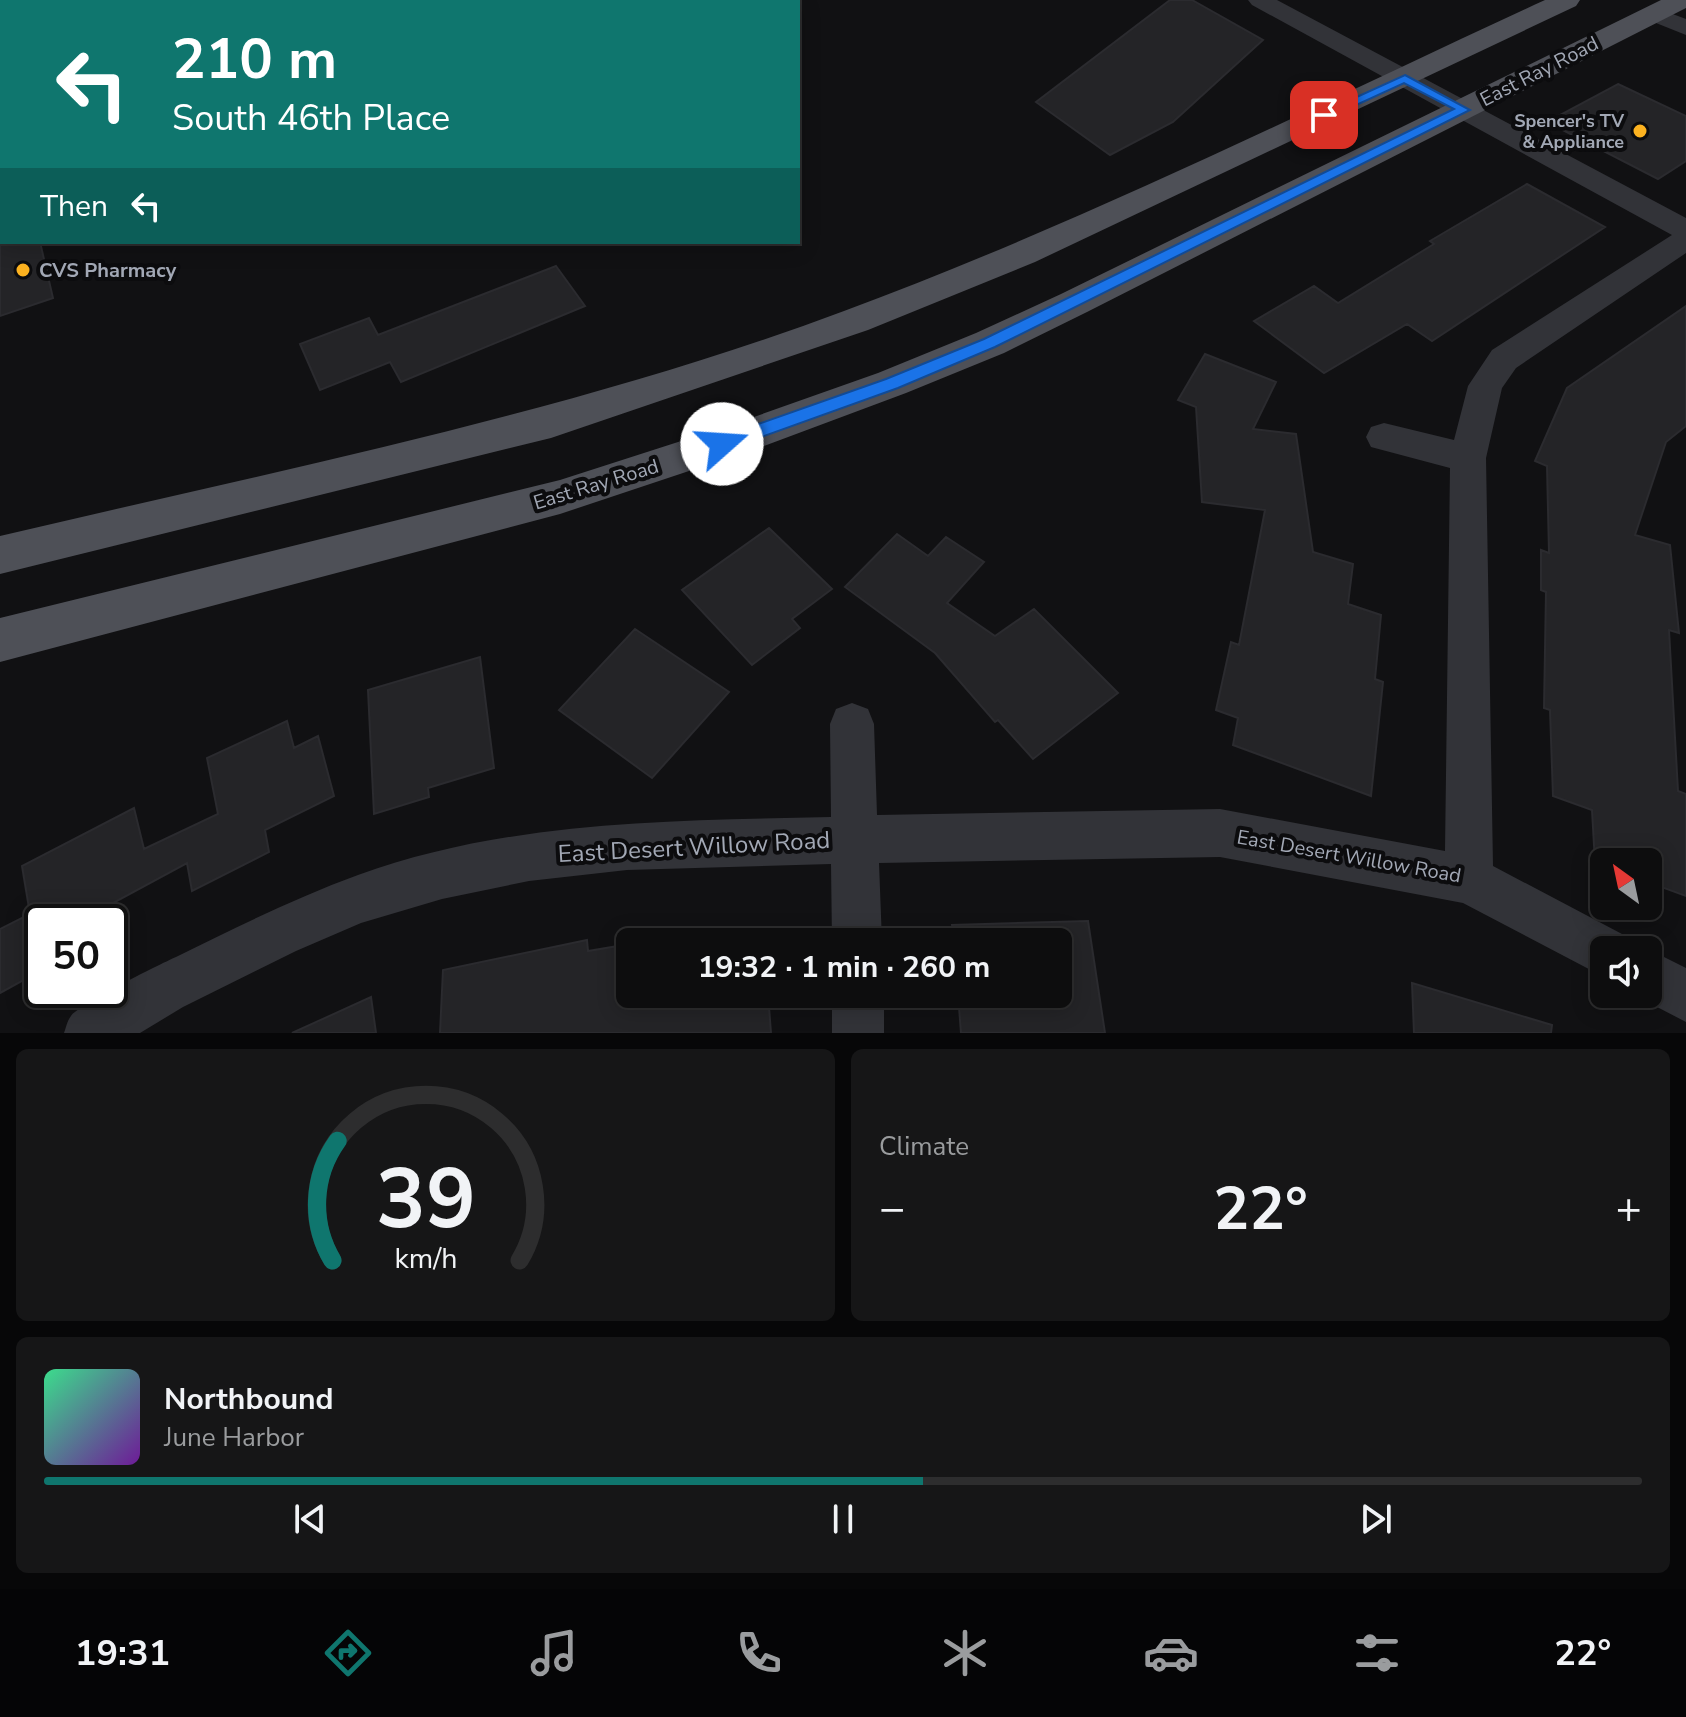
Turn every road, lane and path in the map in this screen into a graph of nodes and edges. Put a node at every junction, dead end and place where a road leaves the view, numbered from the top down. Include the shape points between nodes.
1 (1260, 0) edge
2 (1567, 0) edge
3 (1682, 0) edge
4 (1654, 14) junction
5 (1686, 28) edge
6 (1405, 78) junction
7 (1463, 110) junction
8 (1686, 230) edge
9 (1686, 239) edge
10 (1384, 437) dead end
11 (1468, 458) junction
12 (0, 555) edge
13 (0, 640) edge
14 (852, 724) dead end
15 (856, 839) junction
16 (1469, 880) junction
17 (857, 928) edge
18 (1590, 945) edge
19 (1662, 983) edge
20 (1686, 996) edge
21 (858, 1008) edge
22 (90, 1033) edge
23 (858, 1033) edge

1 - 6 street
2 - 6 main road
3 - 4 main road, East Ray Road
4 - 5 street
4 - 7 main road, East Ray Road
6 - 7 street
6 - 12 main road via 1023,254 710,371 551,422
7 - 8 street
7 - 13 main road, East Ray Road via 990,343 749,435 560,497
9 - 11 street, East Desert Willow Road via 1504,359 1485,386
10 - 11 street
11 - 16 street, East Desert Willow Road
14 - 15 street, East Desert Willow Road
15 - 16 street, East Desert Willow Road via 1220,833
15 - 17 street
15 - 22 street, East Desert Willow Road via 627,846 529,857 442,875 359,899 278,933
16 - 18 street
19 - 20 street
21 - 23 street

